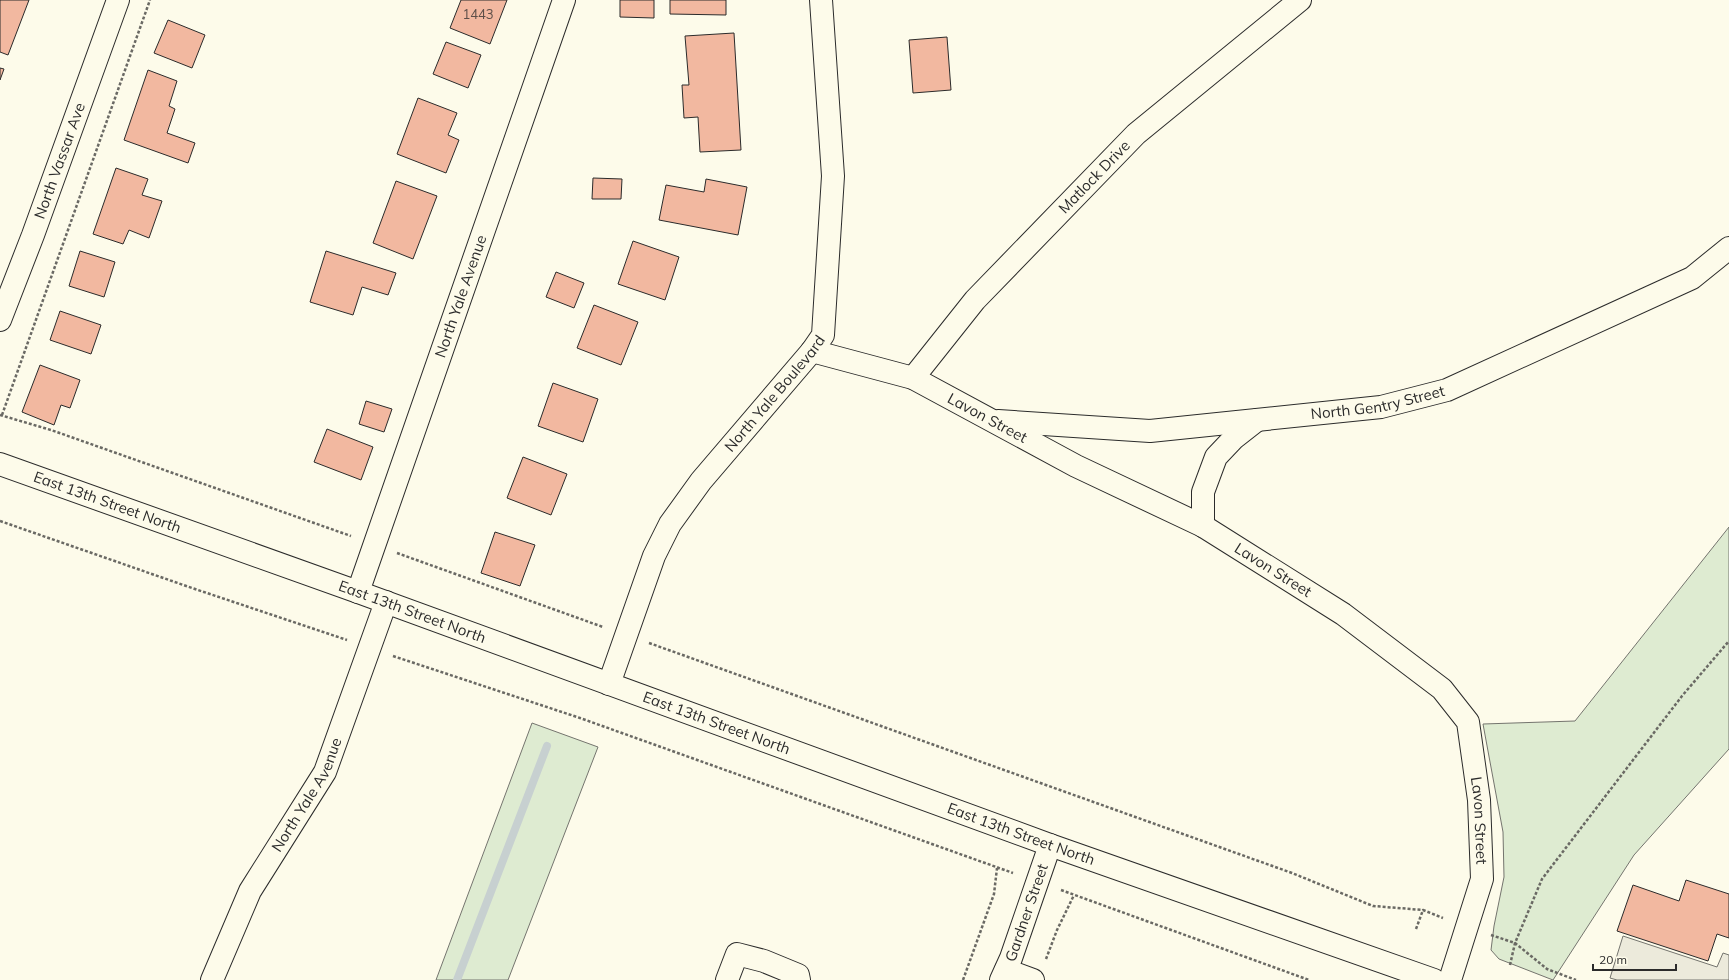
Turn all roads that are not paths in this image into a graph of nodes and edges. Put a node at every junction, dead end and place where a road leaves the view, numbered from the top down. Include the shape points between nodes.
1 (118, 0) edge
2 (564, 0) edge
3 (821, 0) edge
4 (1300, 0) edge
5 (1729, 248) edge
6 (0, 320) edge
7 (812, 351) junction
8 (912, 378) junction
9 (1257, 420) junction
10 (991, 421) junction
11 (0, 464) edge
12 (1203, 526) junction
13 (358, 592) junction
14 (386, 602) junction
15 (609, 684) junction
16 (1050, 845) junction
17 (1039, 973) edge
18 (1004, 975) edge
19 (212, 980) edge
20 (727, 980) edge
21 (799, 980) edge
22 (1434, 980) edge
23 (1450, 980) edge

1 - 6 street, North Vassar Ave via 34,235
2 - 13 street, North Yale Avenue
3 - 7 street, North Yale Boulevard via 833,176 823,335
4 - 8 street, Matlock Drive via 1136,134 975,300
5 - 9 street, North Gentry Street via 1692,278 1447,390 1381,407
7 - 8 street, Lavon Street
7 - 15 street, North Yale Boulevard via 701,481 670,524 654,556
8 - 10 street, Lavon Street
9 - 10 street, North Gentry Street via 1150,431
9 - 12 street via 1234,438 1216,457 1203,492
10 - 12 street, Lavon Street via 1076,466
11 - 13 street, East 13th Street North
12 - 23 street, Lavon Street via 1342,614 1409,663 1442,689 1468,722 1479,800 1482,879
13 - 14 street, East 13th Street North
14 - 15 street, East 13th Street North
14 - 19 street, North Yale Avenue via 325,772 250,891
15 - 16 street, East 13th Street North
16 - 18 street, Gardner Street
16 - 22 street, East 13th Street North
17 - 18 street
20 - 21 street via 737,954 798,974

